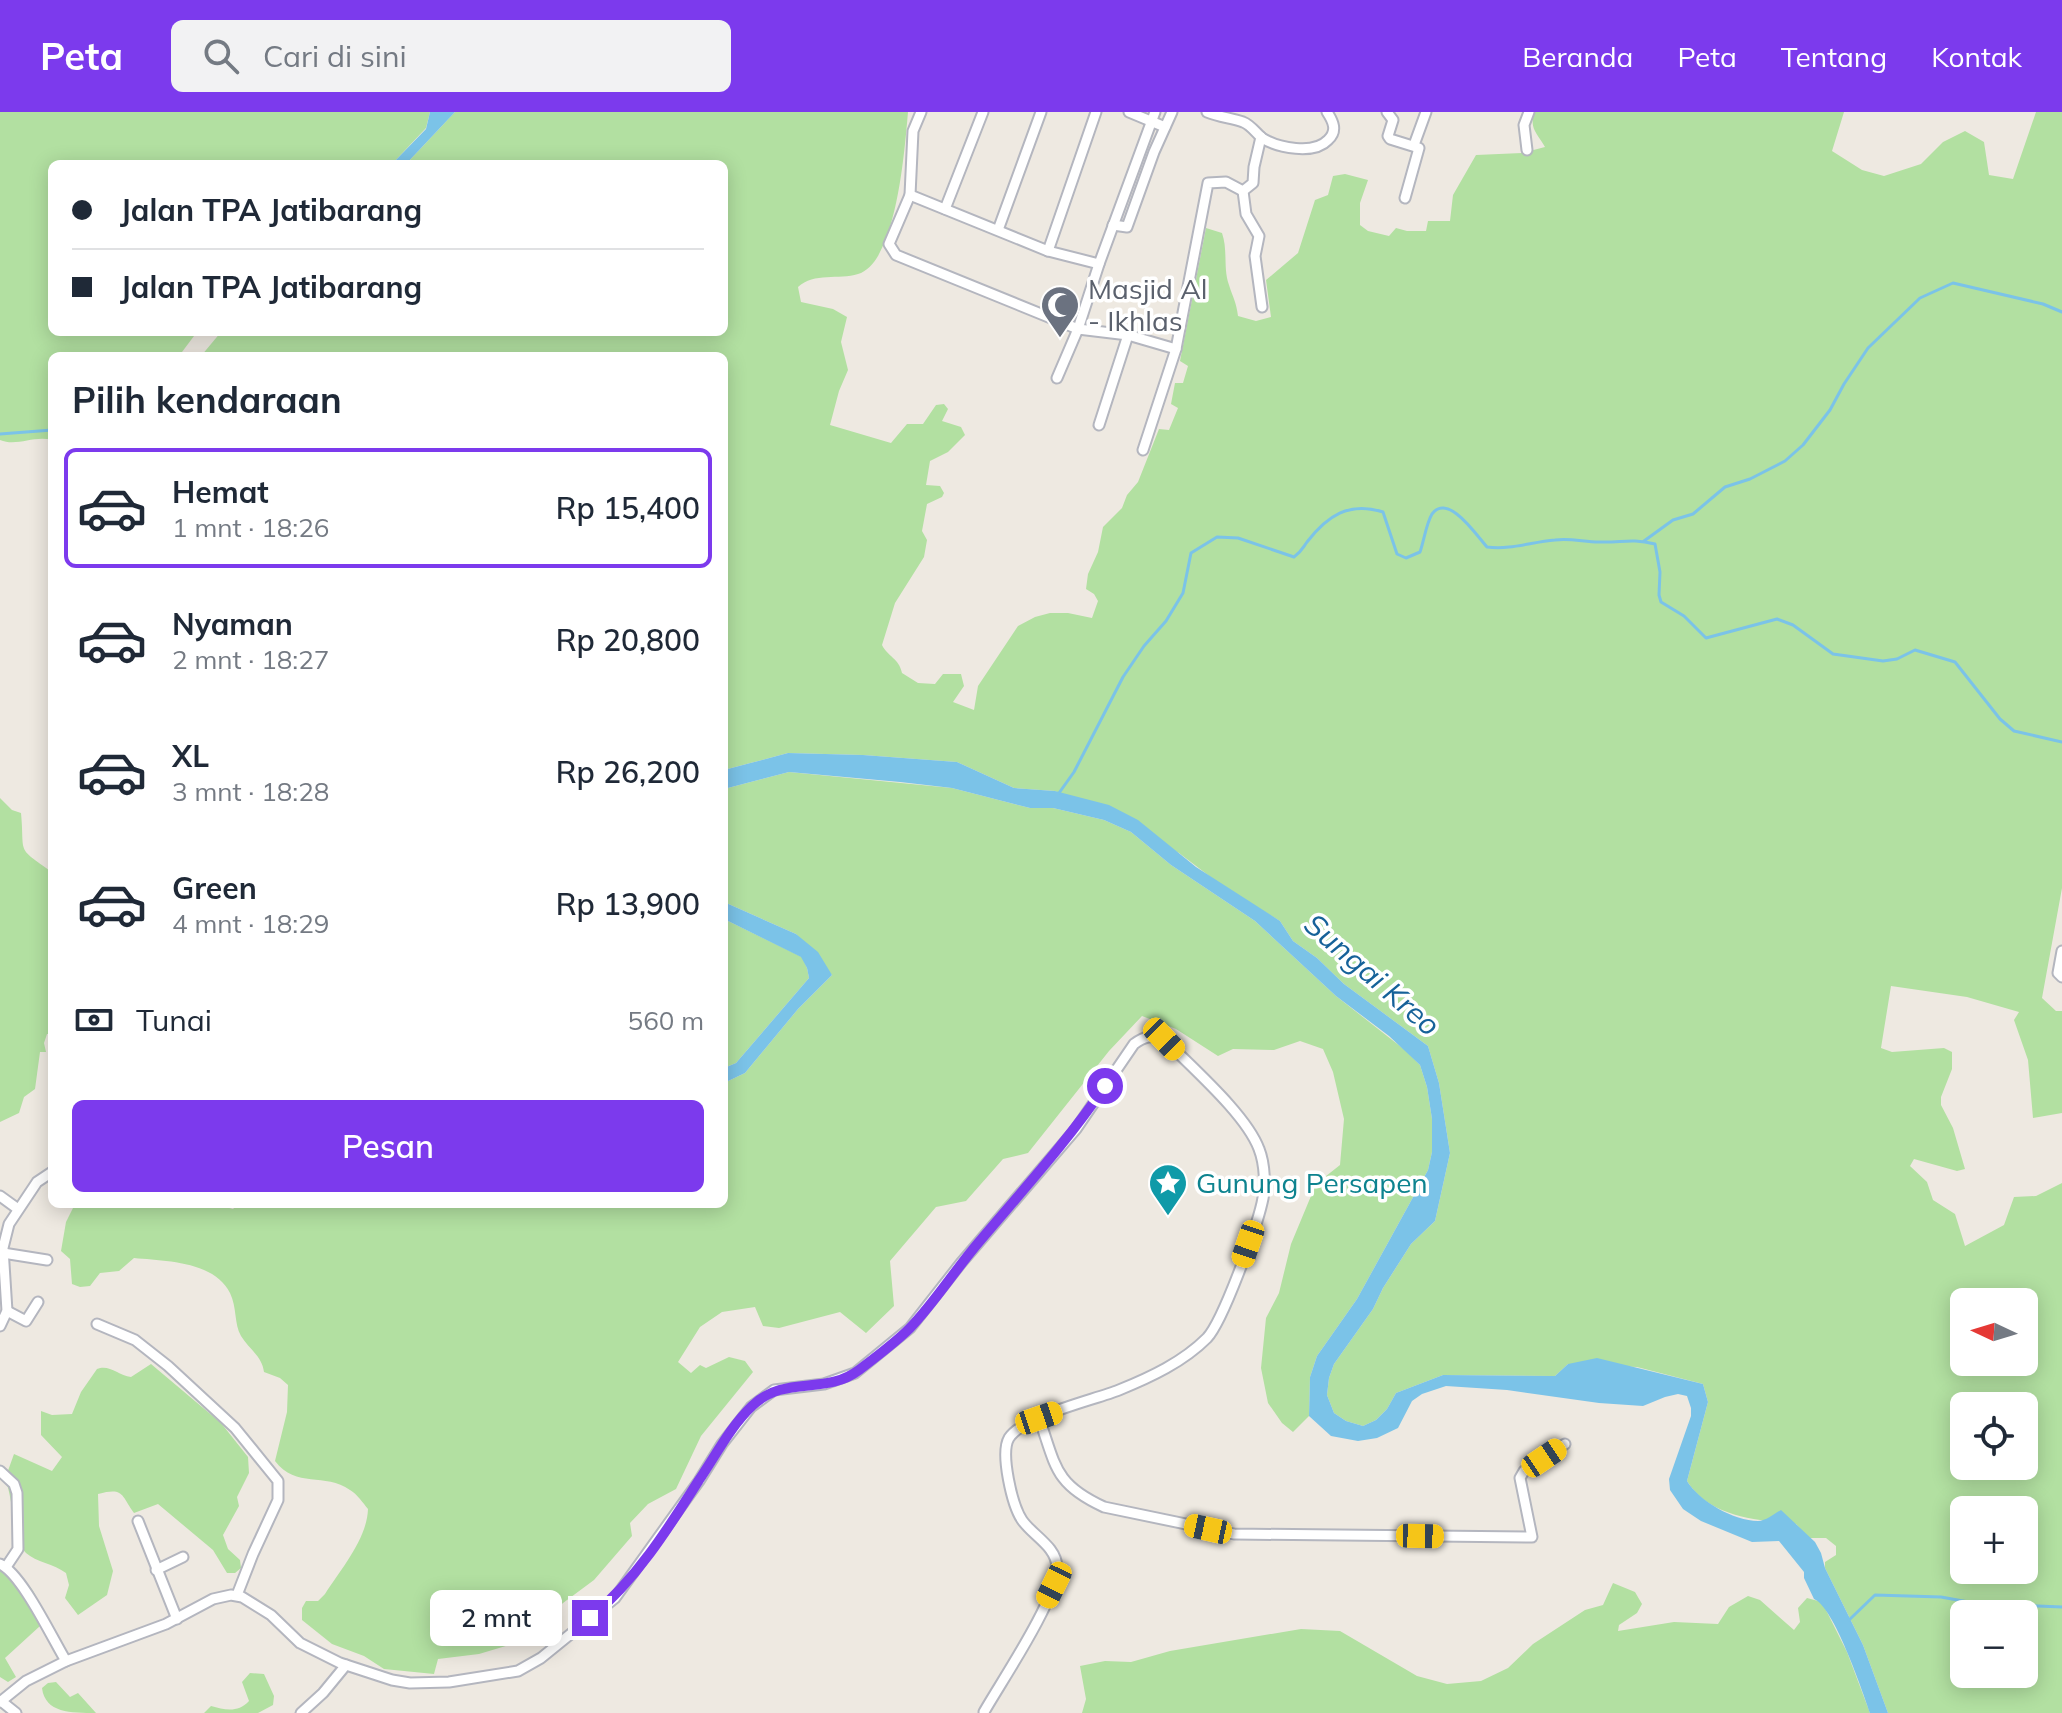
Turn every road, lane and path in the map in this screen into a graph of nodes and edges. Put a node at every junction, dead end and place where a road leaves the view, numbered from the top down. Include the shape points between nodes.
1 (921, 112) edge
2 (983, 112) edge
3 (1041, 112) edge
4 (1096, 112) edge
5 (1129, 112) edge
6 (1172, 112) edge
7 (1207, 112) edge
8 (1327, 112) edge
9 (1387, 112) edge
10 (1426, 112) edge
11 (1529, 112) edge
12 (1233, 116) edge
13 (1153, 117) edge
14 (1165, 127) junction
15 (1261, 137) junction
16 (1414, 145) junction
17 (1527, 150) dead end
18 (1243, 191) junction
19 (910, 195) junction
20 (1405, 198) dead end
21 (945, 209) junction
22 (1113, 225) junction
23 (998, 230) junction
24 (1048, 251) junction
25 (1099, 264) junction
26 (1262, 307) dead end
27 (1078, 329) junction
28 (1128, 335) junction
29 (1176, 349) junction
30 (1057, 378) dead end
31 (1099, 425) dead end
32 (1143, 450) dead end
33 (2062, 951) edge
34 (2062, 977) edge
35 (48, 1175) edge
36 (0, 1196) edge
37 (18, 1209) junction
38 (2, 1257) edge
39 (47, 1260) dead end
40 (38, 1302) dead end
41 (7, 1311) junction
42 (0, 1324) edge
43 (97, 1324) dead end
44 (1039, 1418) junction
45 (1565, 1444) dead end
46 (0, 1471) edge
47 (138, 1521) dead end
48 (183, 1557) dead end
49 (3, 1566) edge
50 (156, 1570) junction
51 (237, 1595) junction
52 (177, 1619) junction
53 (66, 1661) junction
54 (346, 1665) junction
55 (0, 1701) edge
56 (984, 1712) edge
57 (16, 1713) edge
58 (301, 1713) edge

1 - 19 street via 913,131
2 - 21 street
3 - 23 street
4 - 24 street
5 - 13 street
6 - 14 street
7 - 12 street
8 - 15 street via 1334,131 1318,146 1300,148
9 - 16 street via 1393,120 1390,139
10 - 16 street
11 - 17 street via 1524,125
12 - 15 street
13 - 14 street
13 - 22 street
14 - 22 street via 1127,227
15 - 18 street via 1253,183
16 - 20 street via 1419,151
18 - 26 street via 1246,214 1259,236 1255,256
18 - 29 street via 1226,182 1208,183
19 - 21 street
19 - 27 street via 889,244 896,255
21 - 23 street
22 - 25 street
23 - 24 street
24 - 25 street
25 - 27 street
27 - 28 street
27 - 30 street
28 - 29 street
28 - 31 street
29 - 32 street
33 - 34 street
35 - 37 street
36 - 37 street
37 - 38 street
38 - 39 street
38 - 41 street
40 - 41 street via 26,1321
41 - 42 street
43 - 51 street via 135,1340 168,1366 235,1428 278,1481 278,1500
44 - 45 street via 1063,1480 1087,1500 1234,1534 1532,1537 1520,1478
44 - 54 street via 1173,1365 1211,1334 1263,1201 1259,1149 1239,1117 1164,1039 1148,1036 1134,1044 1076,1129 910,1328 855,1373 824,1384 774,1390 751,1407 615,1598 541,1658 518,1671 449,1682 401,1682
44 - 56 street via 1010,1436 1006,1459 1017,1511 1053,1553 1057,1572 1038,1619
46 - 49 street via 17,1493 18,1549
47 - 50 street
48 - 50 street
49 - 53 street via 28,1595
50 - 52 street
51 - 52 street via 213,1599
51 - 54 street via 271,1615 300,1643
52 - 53 street
53 - 55 street
54 - 58 street
55 - 57 street

